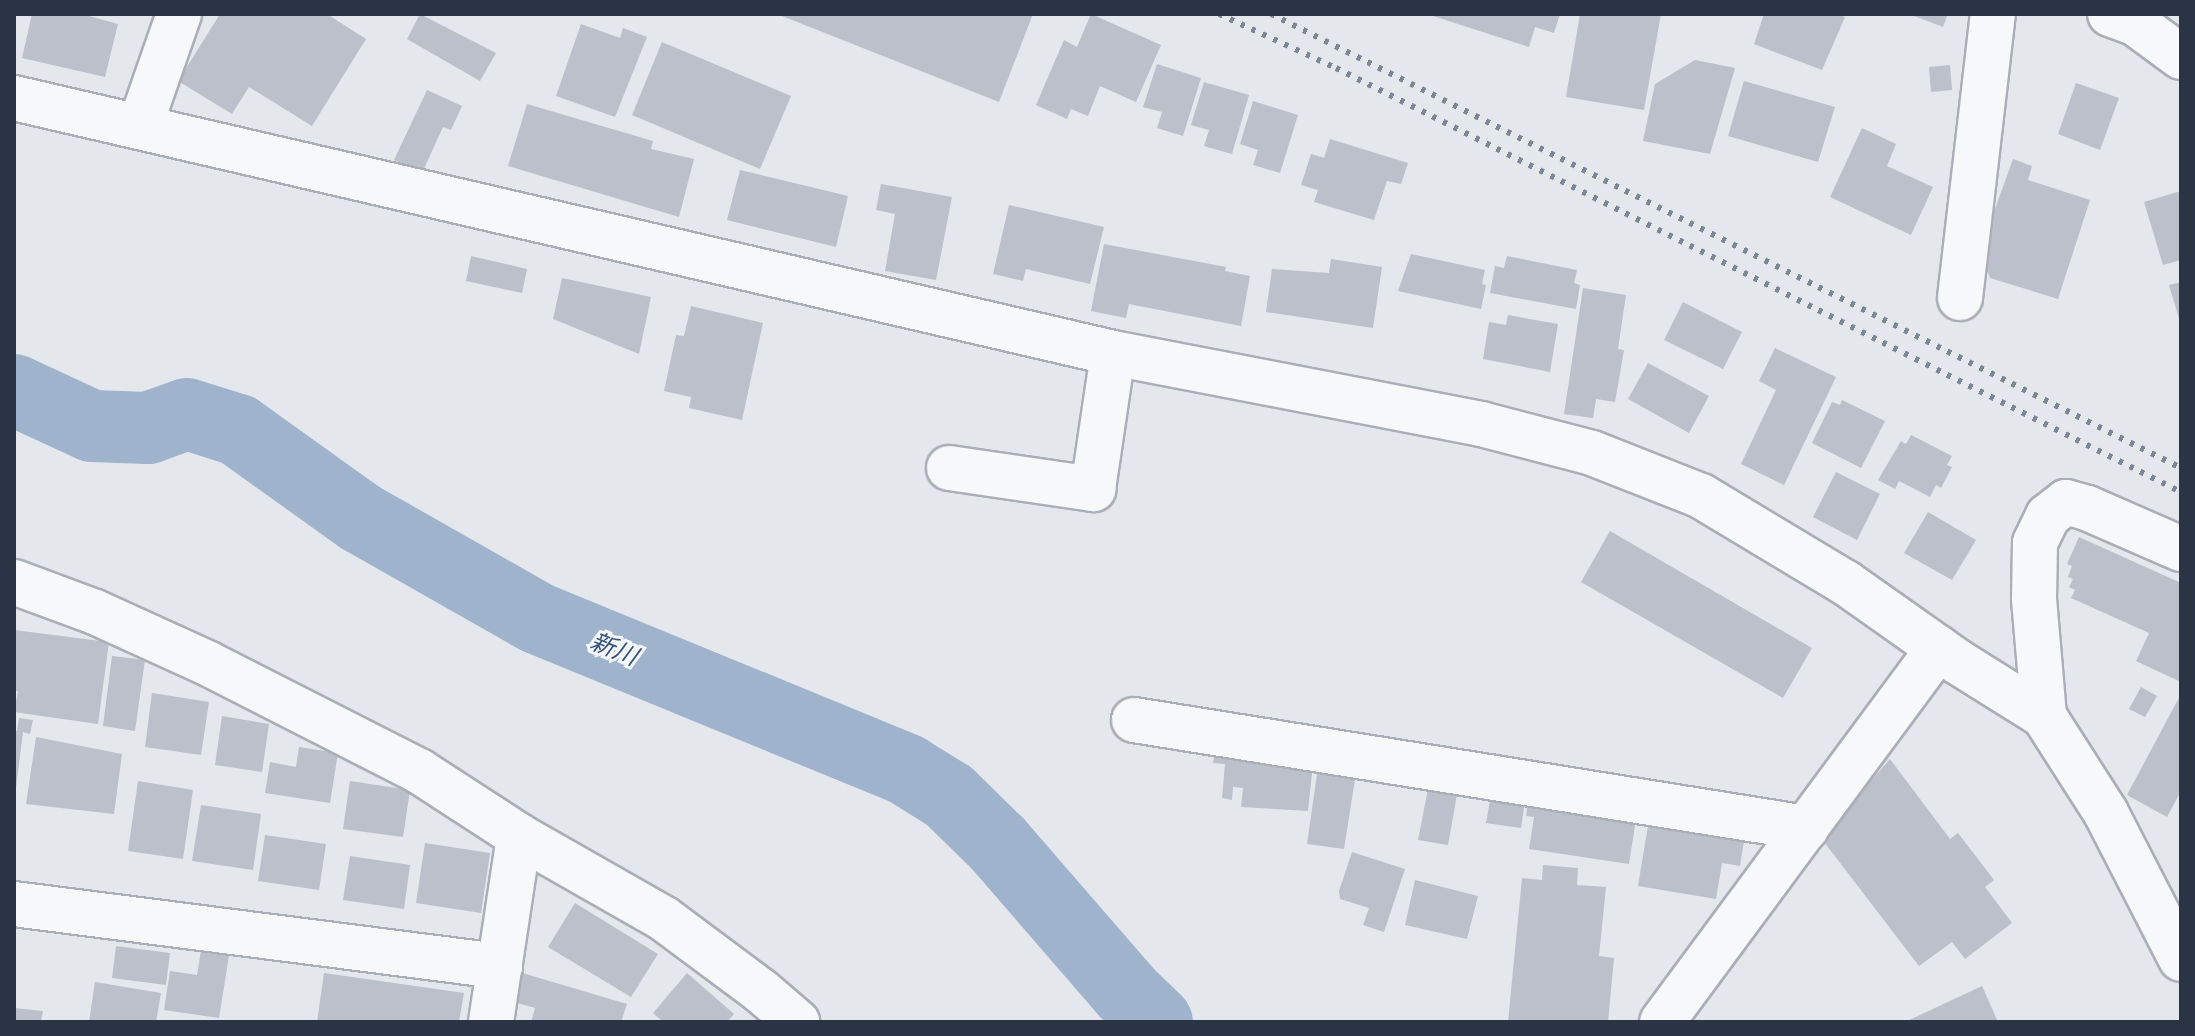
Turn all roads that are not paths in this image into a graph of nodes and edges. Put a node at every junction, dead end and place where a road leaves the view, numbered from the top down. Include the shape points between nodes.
1 (179, 14) edge
2 (1993, 14) edge
3 (2110, 14) edge
4 (2181, 57) edge
5 (14, 98) edge
6 (140, 126) junction
7 (1960, 298) dead end
8 (1113, 353) junction
9 (949, 468) dead end
10 (2181, 549) edge
11 (14, 582) edge
12 (1939, 648) junction
13 (2044, 716) junction
14 (1134, 720) dead end
15 (1806, 828) junction
16 (519, 836) junction
17 (14, 904) edge
18 (2181, 959) edge
19 (500, 966) junction
20 (491, 1022) edge
21 (797, 1022) edge
22 (1662, 1022) edge

1 - 6 street
2 - 7 street
3 - 4 street via 2135,23
5 - 6 street
6 - 8 street
8 - 9 street via 1093,489
8 - 12 street via 1481,424 1592,453 1701,496 1846,583
10 - 13 street via 2066,502 2048,516 2035,543
11 - 16 street via 95,612 342,730 419,771
12 - 13 street
12 - 15 street
13 - 18 street via 2106,813
14 - 15 street
15 - 22 street
16 - 19 street
16 - 21 street via 663,918
17 - 19 street
19 - 20 street

